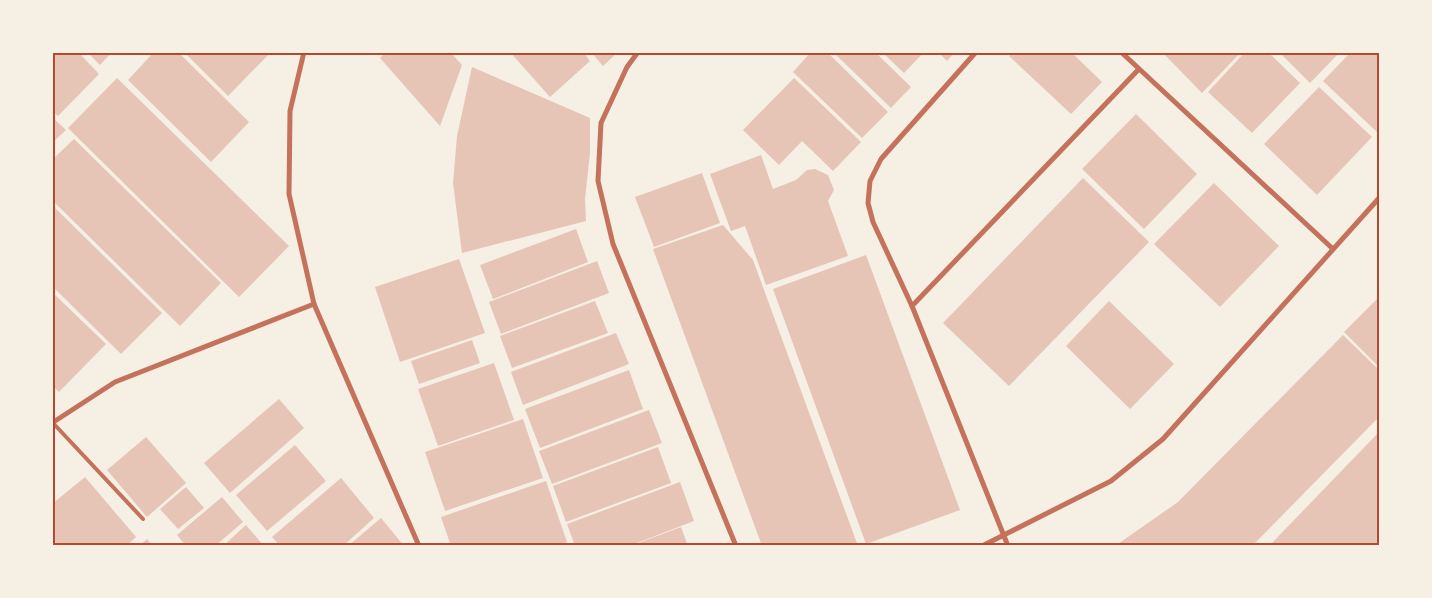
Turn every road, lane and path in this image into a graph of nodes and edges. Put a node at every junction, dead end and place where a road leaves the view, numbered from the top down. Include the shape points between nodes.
1 (304, 52) edge
2 (638, 52) edge
3 (976, 52) edge
4 (1121, 52) edge
5 (1139, 69) junction
6 (1380, 197) edge
7 (1332, 248) junction
8 (314, 304) junction
9 (912, 306) junction
10 (53, 423) edge
11 (144, 519) dead end
12 (1004, 536) junction
13 (419, 546) edge
14 (736, 546) edge
15 (982, 546) edge
16 (1008, 546) edge

1 - 8 street via 290,111 290,194
2 - 14 street via 627,67 601,123 598,181 613,244
3 - 9 street via 880,159 870,181 868,203 873,222
4 - 5 street
5 - 7 street
5 - 9 street
6 - 7 street
7 - 12 street via 1163,440 1111,481
8 - 10 street via 115,382
8 - 13 street
9 - 12 street
10 - 11 lane
12 - 15 street
12 - 16 street

